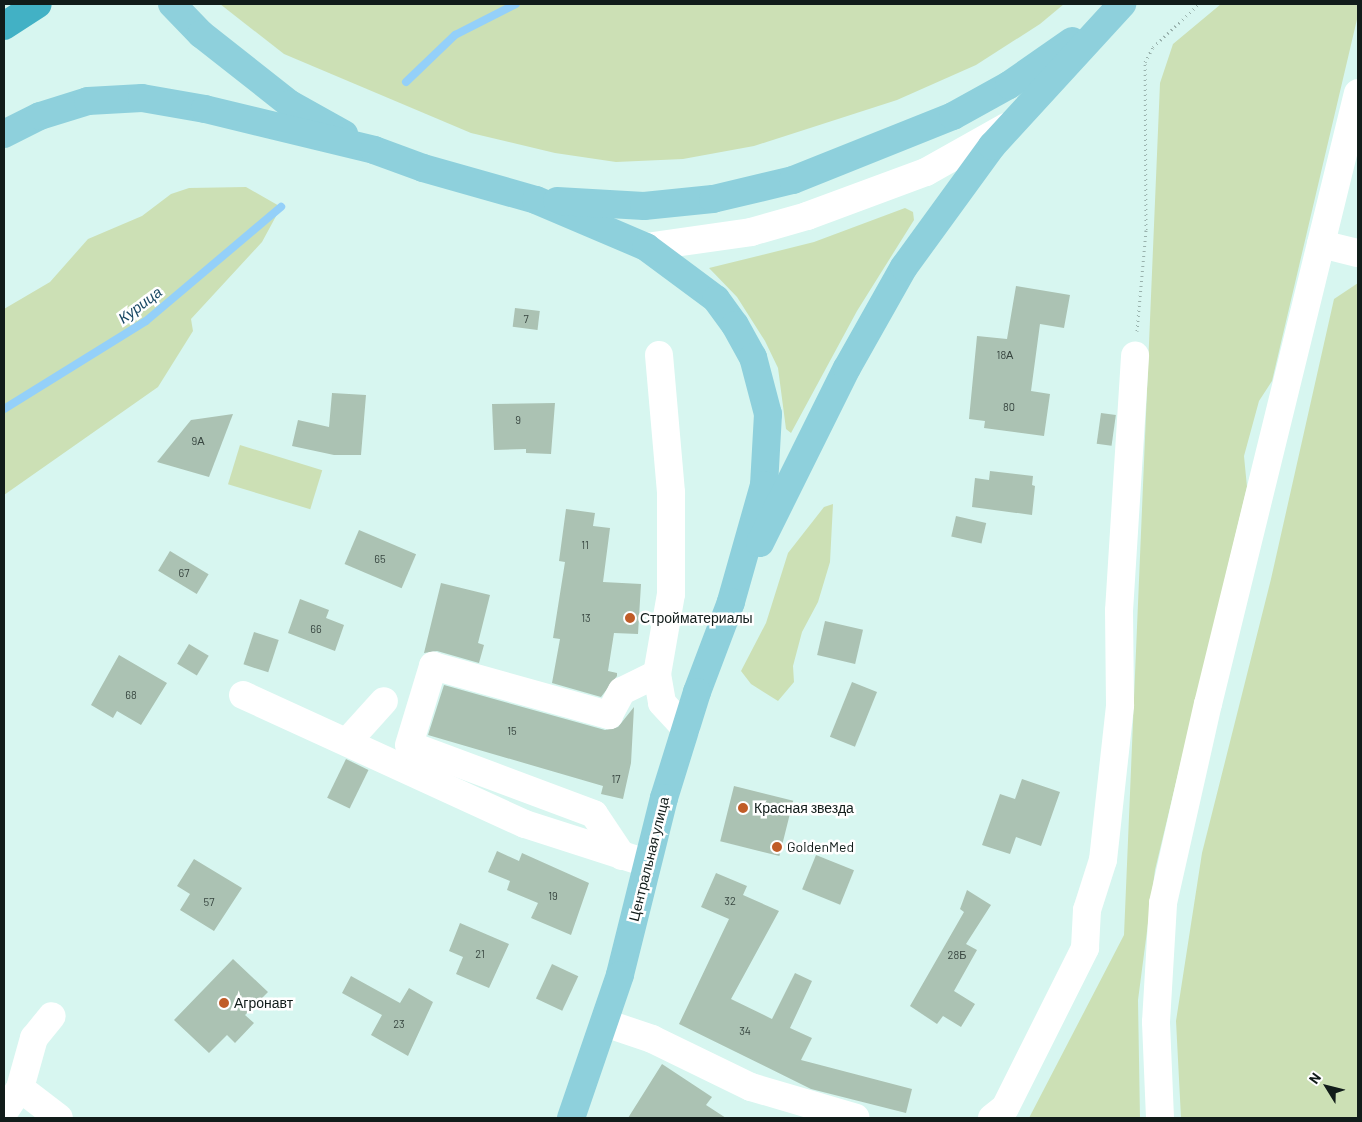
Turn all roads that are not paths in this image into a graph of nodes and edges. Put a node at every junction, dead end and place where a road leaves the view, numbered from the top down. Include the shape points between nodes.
1 (38, 4) edge
2 (172, 4) edge
3 (1120, 4) edge
4 (5, 25) edge
5 (1358, 93) edge
6 (1014, 122) junction
7 (4, 134) edge
8 (374, 150) junction
9 (536, 200) junction
10 (1321, 244) junction
11 (646, 247) junction
12 (1358, 253) edge
13 (659, 355) dead end
14 (1135, 356) road end
15 (731, 602) junction
16 (657, 674) junction
17 (243, 695) dead end
18 (384, 701) dead end
19 (686, 729) junction
20 (347, 742) junction
21 (635, 859) junction
22 (52, 1016) dead end
23 (605, 1023) junction
24 (20, 1088) junction
25 (788, 1109) edge
26 (4, 1112) edge
27 (59, 1118) edge
28 (571, 1118) edge
29 (856, 1118) edge
30 (992, 1118) edge
31 (1160, 1118) edge

1 - 4 highway
2 - 8 main road via 201,34 290,104
3 - 6 main road
3 - 9 main road via 1017,79 953,116 793,180 713,199 644,206
5 - 10 street
6 - 11 street via 926,172 807,216 751,232
6 - 15 main road via 961,185 904,267 810,442
7 - 8 main road via 40,116 88,101 142,98 205,109
8 - 9 main road via 423,168
9 - 11 main road
10 - 12 street
10 - 31 street via 1210,694 1163,903 1156,1022
11 - 15 main road via 716,299 752,357 768,414 764,485
13 - 16 street via 671,493 671,594
14 - 30 street via 1119,611 1120,705 1103,860 1087,910 1085,948 1005,1108
15 - 19 main road, Центральная улица
16 - 19 street via 662,703
16 - 21 street via 622,691 609,715 433,666 409,745 594,814
17 - 20 street
18 - 20 street
19 - 21 main road, Центральная улица
20 - 21 street via 525,824
21 - 23 main road, Центральная улица
22 - 24 street via 34,1038
23 - 25 street via 652,1039 751,1087
23 - 28 main road, Центральная улица
24 - 26 street
24 - 27 street
25 - 29 street

